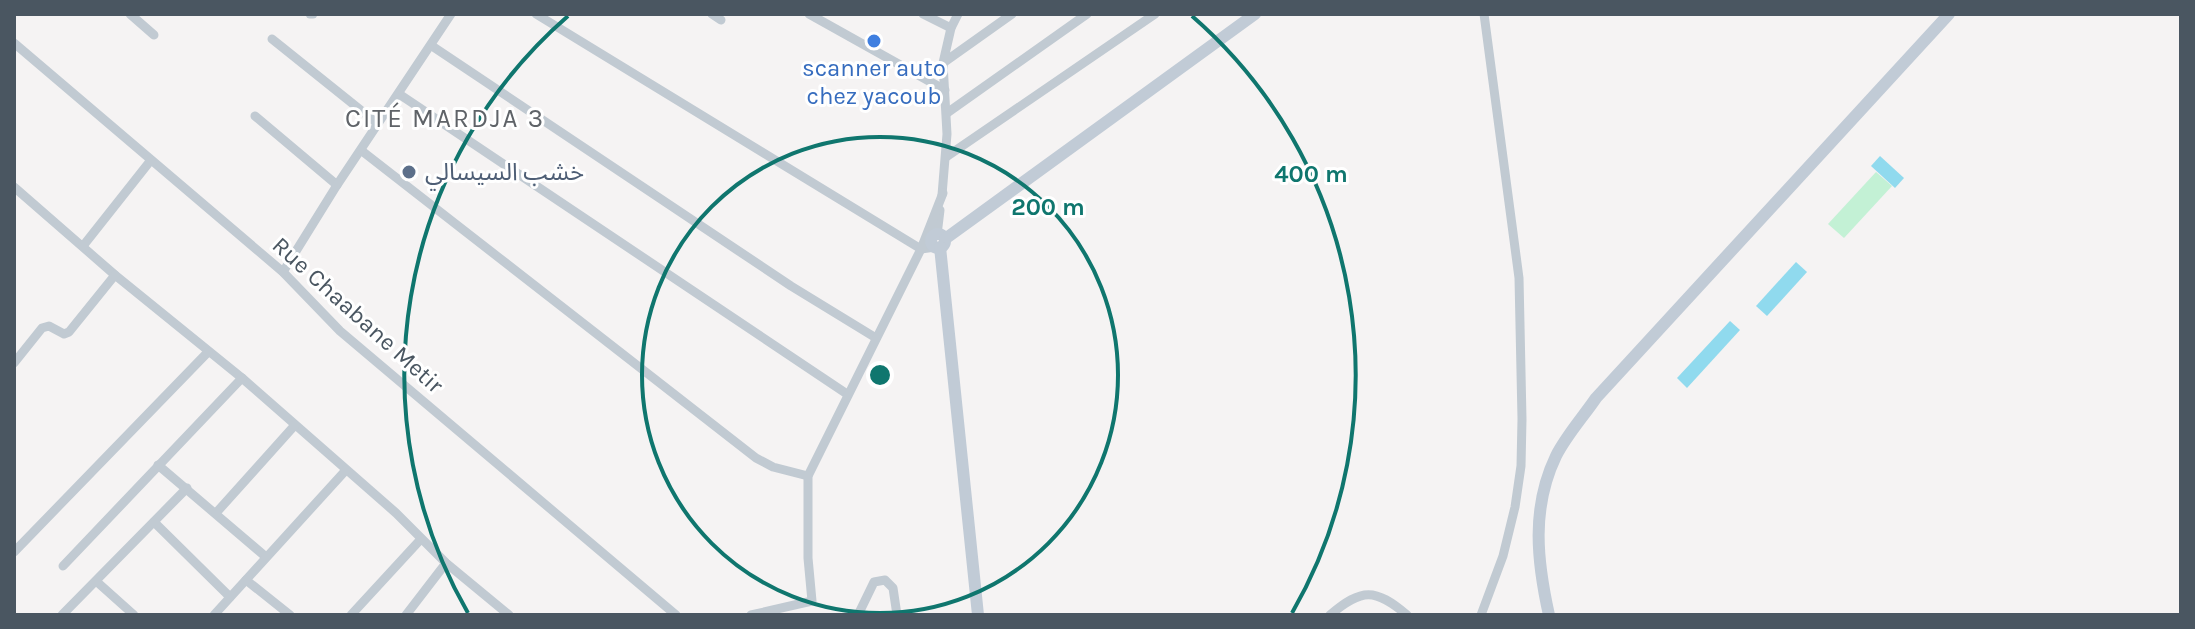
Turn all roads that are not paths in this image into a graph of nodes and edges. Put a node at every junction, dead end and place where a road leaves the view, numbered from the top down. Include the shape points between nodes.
1 (130, 14) edge
2 (437, 14) edge
3 (536, 14) edge
4 (712, 14) edge
5 (809, 14) edge
6 (923, 14) edge
7 (958, 14) edge
8 (1012, 14) edge
9 (1087, 14) edge
10 (1155, 14) edge
11 (1255, 14) edge
12 (1484, 14) edge
13 (1949, 14) edge
14 (449, 17) edge
15 (721, 20) dead end
16 (951, 28) junction
17 (154, 35) dead end
18 (272, 39) dead end
19 (14, 43) edge
20 (432, 46) junction
21 (943, 63) junction
22 (945, 90) junction
23 (399, 94) junction
24 (947, 113) junction
25 (255, 116) dead end
26 (378, 124) junction
27 (362, 151) junction
28 (946, 157) junction
29 (151, 160) junction
30 (337, 185) junction
31 (14, 187) edge
32 (943, 193) junction
33 (939, 242) junction
34 (83, 246) junction
35 (921, 249) junction
36 (283, 272) junction
37 (115, 275) junction
38 (876, 338) junction
39 (208, 352) junction
40 (14, 363) edge
41 (242, 378) junction
42 (847, 394) junction
43 (295, 425) junction
44 (158, 465) junction
45 (346, 470) junction
46 (808, 476) junction
47 (187, 488) junction
48 (216, 513) junction
49 (154, 522) junction
50 (421, 539) junction
51 (14, 552) edge
52 (266, 557) junction
53 (446, 563) junction
54 (63, 566) dead end
55 (246, 580) junction
56 (96, 581) junction
57 (230, 597) junction
58 (1483, 614) edge
59 (62, 615) edge
60 (134, 615) edge
61 (214, 615) edge
62 (290, 615) edge
63 (351, 615) edge
64 (406, 615) edge
65 (509, 615) edge
66 (676, 615) edge
67 (751, 615) edge
68 (858, 615) edge
69 (897, 615) edge
70 (978, 615) edge
71 (1330, 615) edge
72 (1407, 615) edge
73 (1549, 615) edge

1 - 17 street
2 - 14 street
3 - 35 street
4 - 15 street
5 - 22 street
6 - 16 street
7 - 16 street
8 - 21 street
9 - 24 street
10 - 28 street
11 - 33 street
12 - 58 street via 1519,278 1522,435 1515,507
13 - 73 street via 1596,398 1557,455 1539,509 1538,569
14 - 20 street
16 - 21 street
18 - 26 street
19 - 29 street, Rue Chaabane Metir
20 - 23 street
20 - 38 street
21 - 22 street
22 - 24 street
23 - 26 street
23 - 42 street
24 - 28 street
25 - 30 street
26 - 27 street
27 - 30 street
27 - 46 street via 756,458
28 - 32 street
29 - 34 street
29 - 36 street, Rue Chaabane Metir
30 - 36 street
31 - 34 street
32 - 33 street
32 - 35 street
33 - 35 street
33 - 70 street
34 - 37 street
35 - 38 street
36 - 66 street, Rue Chaabane Metir via 340,331
37 - 39 street
37 - 40 street via 69,332 42,328
38 - 42 street
39 - 41 street
39 - 51 street
41 - 43 street
41 - 44 street
42 - 46 street
43 - 45 street
43 - 48 street
44 - 47 street
44 - 54 street
45 - 50 street
45 - 52 street
46 - 67 street via 812,601
47 - 48 street
47 - 49 street
48 - 52 street
49 - 56 street
49 - 57 street
50 - 53 street
50 - 63 street
52 - 55 street
53 - 64 street
53 - 65 street
55 - 57 street
55 - 62 street
56 - 59 street
56 - 60 street
57 - 61 street
68 - 69 street via 874,582 885,580 893,588
71 - 72 street via 1361,594 1379,595

